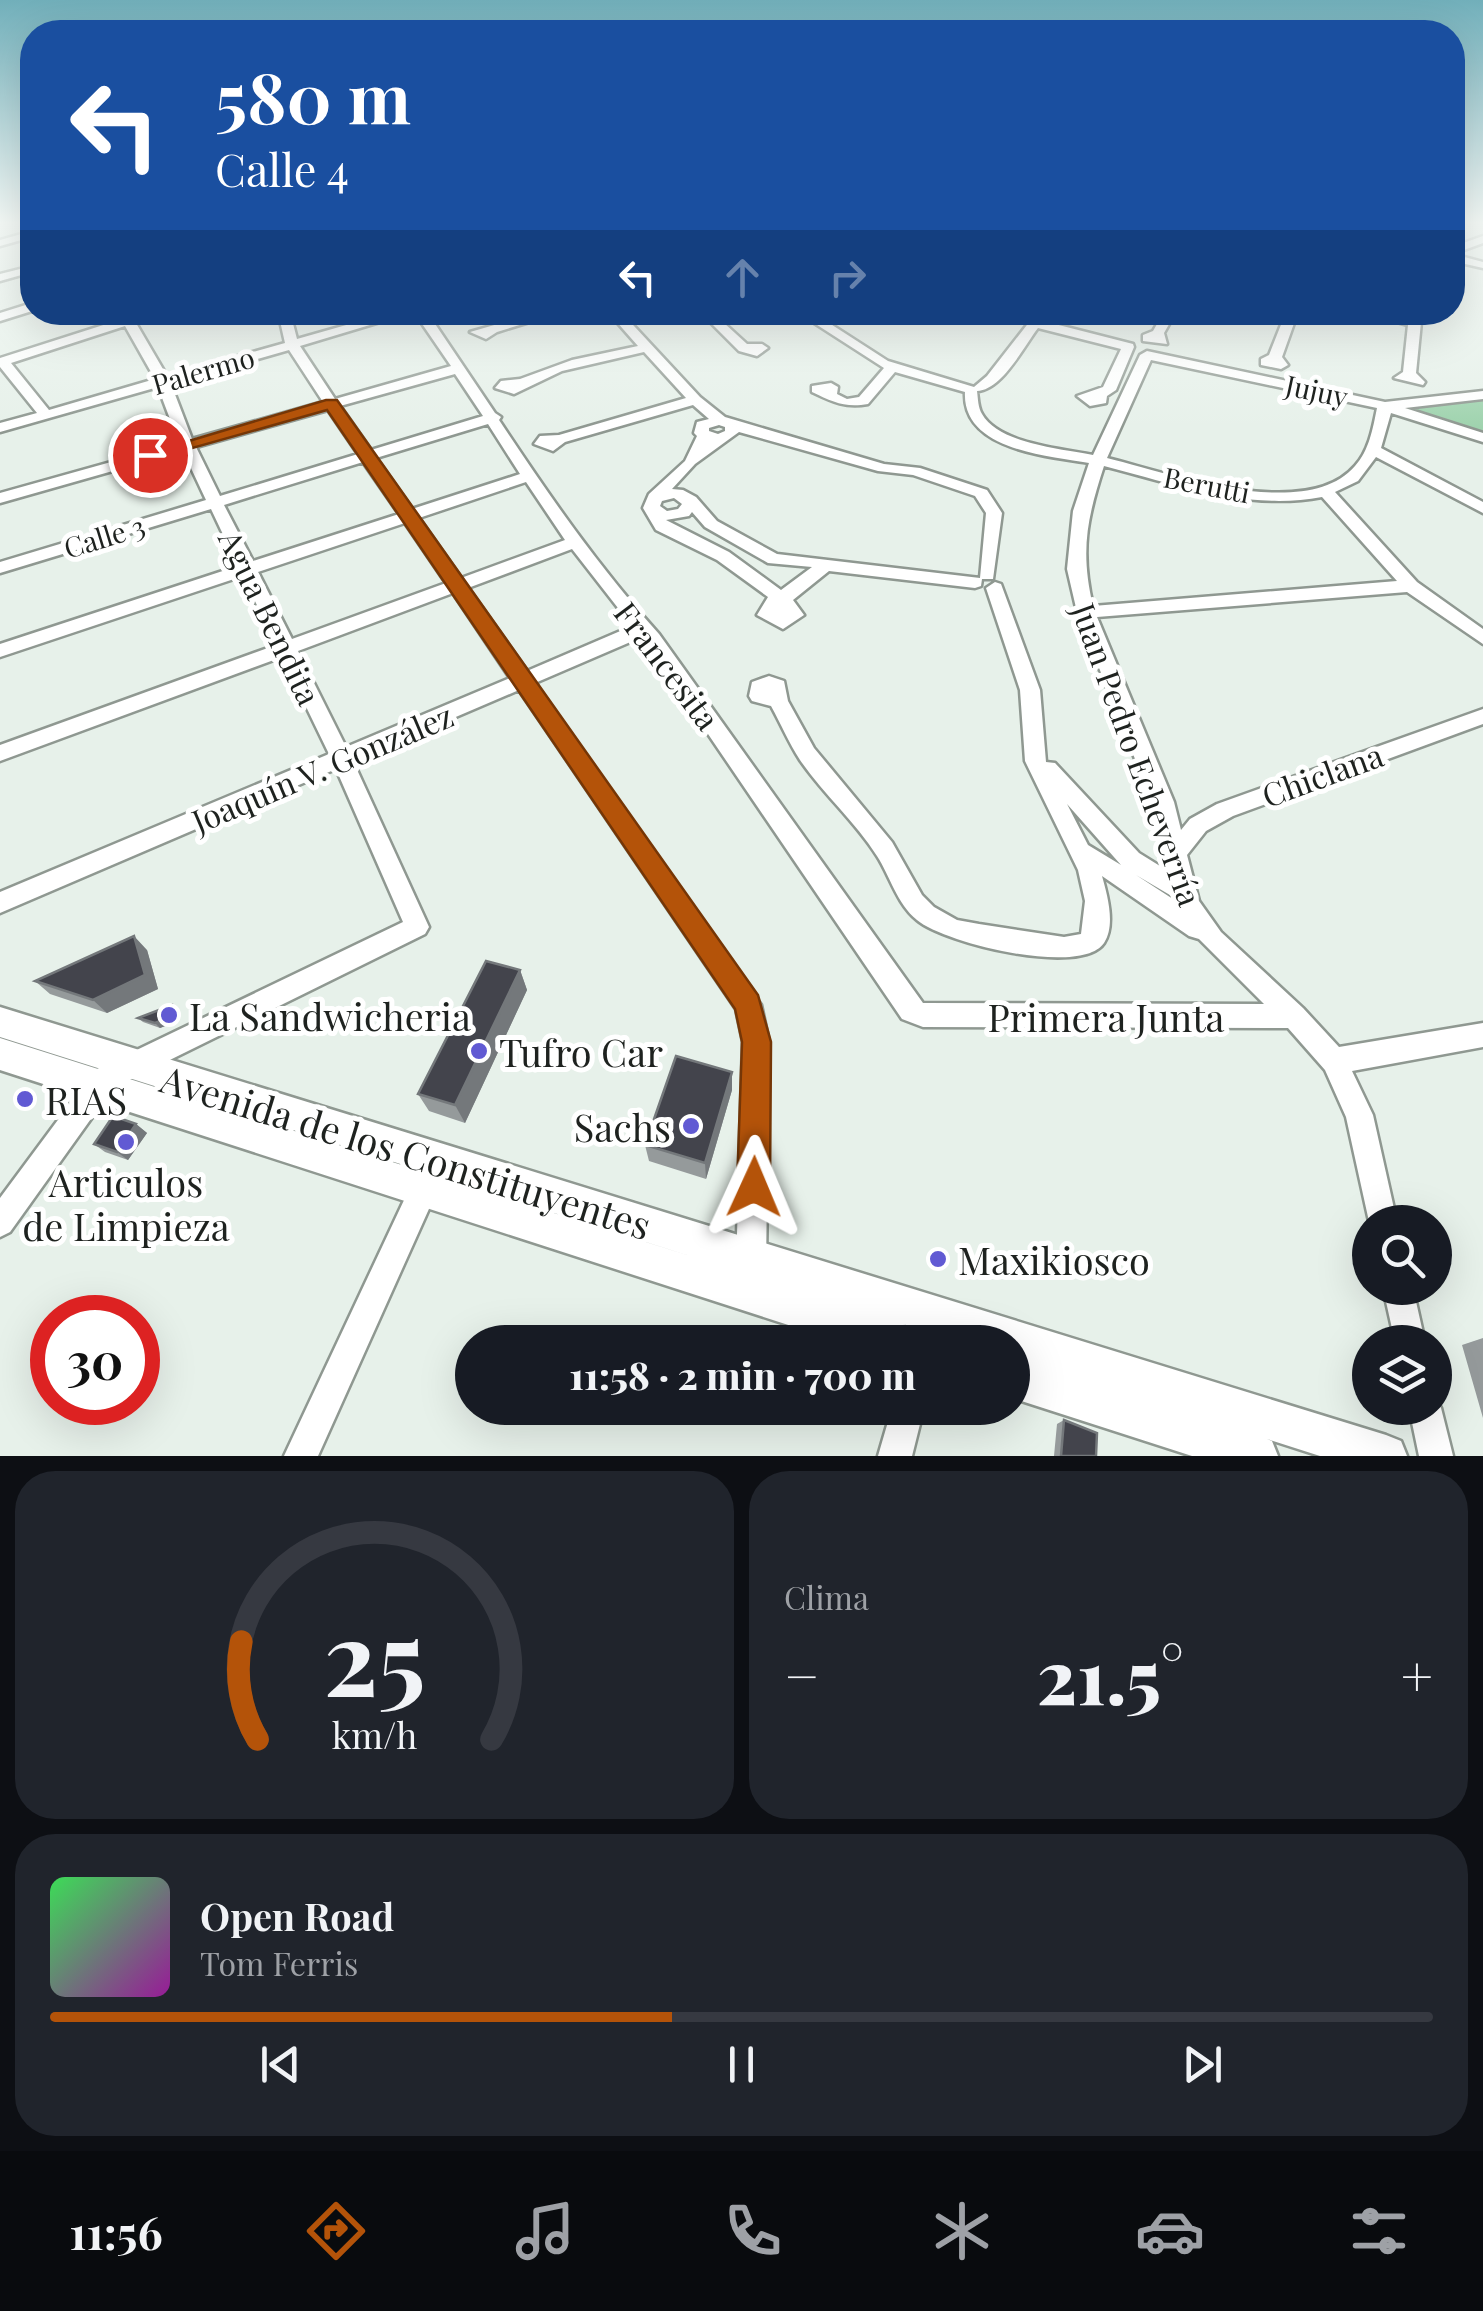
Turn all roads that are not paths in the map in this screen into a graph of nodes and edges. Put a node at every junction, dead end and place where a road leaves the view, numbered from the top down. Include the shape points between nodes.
1 (101, 325) edge
2 (128, 325) edge
3 (287, 325) edge
4 (360, 325) edge
5 (429, 325) edge
6 (508, 325) edge
7 (626, 325) edge
8 (720, 325) edge
9 (824, 325) edge
10 (1034, 325) edge
11 (1061, 325) edge
12 (1163, 325) edge
13 (1287, 325) edge
14 (1414, 325) edge
15 (493, 329) dead end
16 (1158, 333) dead end
17 (292, 344) junction
18 (646, 348) junction
19 (744, 348) dead end
20 (1147, 355) joint
21 (1276, 357) dead end
22 (1, 362) edge
23 (460, 368) junction
24 (892, 368) junction
25 (1409, 374) dead end
26 (163, 381) junction
27 (520, 383) dead end
28 (975, 391) junction
29 (1100, 394) dead end
30 (830, 395) dead end
31 (1483, 395) edge
32 (695, 400) junction
33 (331, 404) junction
34 (1386, 406) junction
35 (46, 415) junction
36 (494, 417) junction
37 (0, 428) edge
38 (717, 431) junction
39 (1483, 438) edge
40 (560, 439) dead end
41 (187, 445) junction
42 (1374, 450) junction
43 (368, 456) junction
44 (1088, 458) junction
45 (690, 462) junction
46 (532, 475) junction
47 (1325, 492) junction
48 (0, 498) edge
49 (688, 498) junction
50 (216, 502) junction
51 (653, 502) junction
52 (1483, 508) edge
53 (412, 515) junction
54 (576, 542) junction
55 (825, 566) junction
56 (0, 568) edge
57 (246, 570) junction
58 (986, 584) junction
59 (459, 585) junction
60 (1411, 586) junction
61 (1086, 612) junction
62 (643, 629) junction
63 (1483, 638) edge
64 (285, 648) junction
65 (0, 651) edge
66 (526, 682) junction
67 (778, 701) dead end
68 (1483, 716) edge
69 (1033, 752) junction
70 (0, 754) edge
71 (342, 759) junction
72 (1103, 831) junction
73 (1079, 847) junction
74 (1175, 854) junction
75 (1182, 891) junction
76 (0, 903) edge
77 (1213, 940) junction
78 (918, 1015) joint
79 (1294, 1016) junction
80 (0, 1022) edge
81 (1483, 1035) edge
82 (0, 1054) edge
83 (1334, 1061) junction
84 (130, 1064) junction
85 (98, 1086) junction
86 (423, 1191) junction
87 (1380, 1205) edge
88 (0, 1222) edge
89 (748, 1276) junction
90 (861, 1325) edge
91 (1030, 1384) edge
92 (903, 1425) edge
93 (1429, 1425) edge
94 (301, 1456) edge
95 (895, 1456) edge
96 (1258, 1456) edge
97 (1386, 1456) edge
98 (1436, 1456) edge

1 - 22 street
2 - 26 street, Agua Bendita
3 - 17 street
4 - 17 street, Palermo
5 - 23 street, Francesita
6 - 15 street
7 - 18 street
8 - 19 street
9 - 24 street
10 - 28 street
11 - 29 street via 1128,346 1109,390
12 - 16 street
13 - 21 street
14 - 25 street
17 - 26 street, Palermo
17 - 33 street
18 - 27 street
18 - 32 street
20 - 34 street, Jujuy
20 - 44 street, Juan Pedro Echeverría
22 - 35 street
23 - 33 street
23 - 36 street, Francesita
24 - 28 street
24 - 30 street via 863,401
26 - 35 street, Palermo
26 - 41 street, Agua Bendita
28 - 44 street, Berutti via 975,417 992,431
31 - 34 street
32 - 38 street
32 - 40 street
33 - 41 street
33 - 43 street
34 - 39 street, Jujuy
34 - 42 street
35 - 37 street, Palermo
36 - 43 street, Calle 3
36 - 46 street, Francesita
38 - 45 street
38 - 58 street via 887,471 993,509
41 - 48 street
41 - 50 street, Agua Bendita
42 - 47 street via 1354,477
42 - 52 street
43 - 50 street, Calle 3
43 - 53 street
44 - 47 street, Berutti via 1237,494
44 - 61 street, Juan Pedro Echeverría via 1076,559
45 - 49 street via 683,482
45 - 51 street
46 - 53 street
46 - 54 street, Francesita
47 - 60 street
49 - 51 street via 671,492
49 - 55 street via 712,524 763,555
50 - 56 street, Calle 3
50 - 57 street, Agua Bendita
51 - 55 street via 662,528 723,556 781,596
53 - 57 street
53 - 59 street
54 - 59 street
54 - 62 street, Francesita
55 - 58 street
57 - 64 street, Agua Bendita
57 - 65 street
58 - 69 street via 1028,699
59 - 64 street
59 - 66 street
60 - 61 street
60 - 63 street
61 - 74 street, Juan Pedro Echeverría via 1163,802
62 - 66 street, Joaquín V. González
62 - 78 street, Francesita
64 - 70 street
64 - 71 street, Agua Bendita
66 - 71 street, Joaquín V. González
66 - 89 street via 752,1014
67 - 73 street via 807,754 935,922 1030,943 1088,944 1096,935 1097,900
68 - 74 street, Chiclana via 1225,810 1198,824
69 - 72 street
69 - 73 street
71 - 76 street, Joaquín V. González
71 - 84 street, Agua Bendita via 417,927
72 - 73 street via 1106,849
72 - 75 street via 1153,877
73 - 77 street
74 - 75 street, Juan Pedro Echeverría
75 - 77 street, Juan Pedro Echeverría
77 - 79 street, Juan Pedro Echeverría
78 - 79 street, Primera Junta
79 - 83 street, Juan Pedro Echeverría
80 - 84 main road, Avenida de los Constituyentes
81 - 83 street
82 - 85 main road, Avenida de los Constituyentes
83 - 87 street, Juan Pedro Echeverría via 1360,1115
84 - 85 street
84 - 89 main road, Avenida de los Constituyentes
85 - 86 main road, Avenida de los Constituyentes
85 - 88 street
86 - 89 main road, Avenida de los Constituyentes
86 - 94 street
89 - 90 main road, Avenida de los Constituyentes
89 - 97 main road, Avenida de los Constituyentes
91 - 96 main road
92 - 95 street
93 - 98 street

